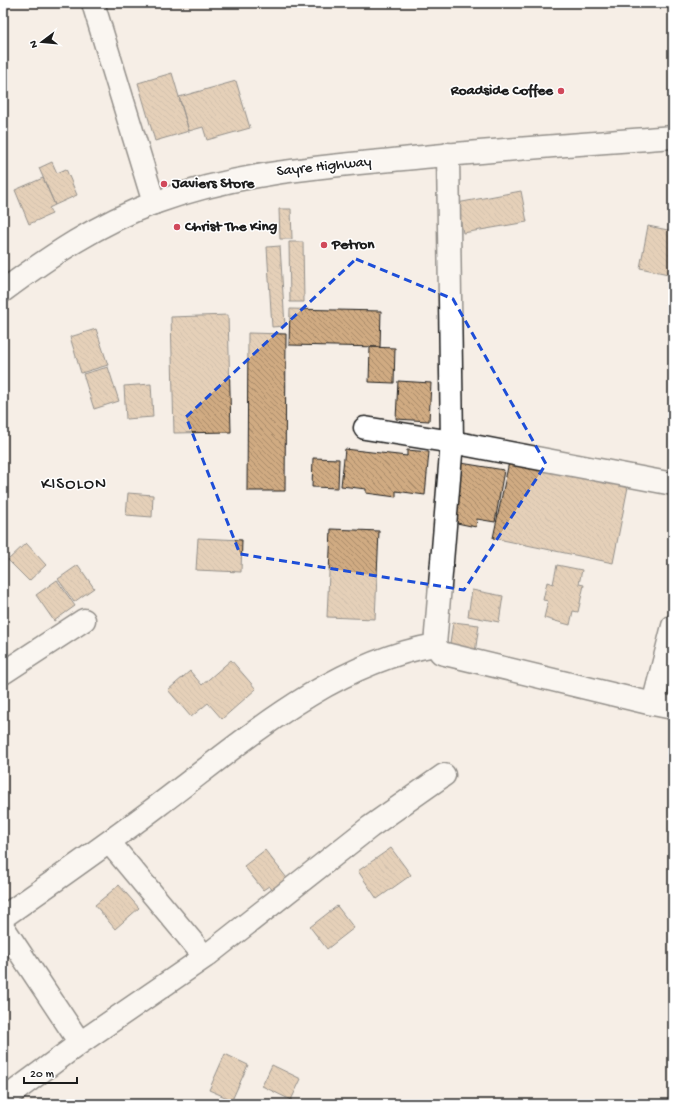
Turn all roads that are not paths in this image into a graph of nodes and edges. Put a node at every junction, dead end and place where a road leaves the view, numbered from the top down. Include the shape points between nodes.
1 (93, 3) edge
2 (673, 137) edge
3 (448, 154) junction
4 (154, 203) junction
5 (3, 291) edge
6 (365, 428) dead end
7 (452, 442) junction
8 (673, 484) edge
9 (84, 620) dead end
10 (673, 626) edge
11 (435, 645) junction
12 (3, 673) edge
13 (663, 706) edge
14 (444, 775) dead end
15 (109, 842) junction
16 (3, 917) edge
17 (3, 927) edge
18 (205, 957) junction
19 (80, 1043) junction
20 (3, 1100) edge

1 - 4 main road
2 - 3 main road, Sayre Highway
3 - 4 main road, Sayre Highway via 252,176
3 - 7 main road
4 - 5 main road, Sayre Highway via 106,224 58,251
6 - 7 main road
7 - 8 main road
7 - 11 main road
9 - 12 main road
10 - 13 main road
11 - 13 main road via 441,653
11 - 15 main road via 410,649 363,667 324,687 266,724
14 - 18 main road via 370,827
15 - 16 main road
15 - 18 main road
17 - 19 main road
18 - 19 main road
19 - 20 main road

